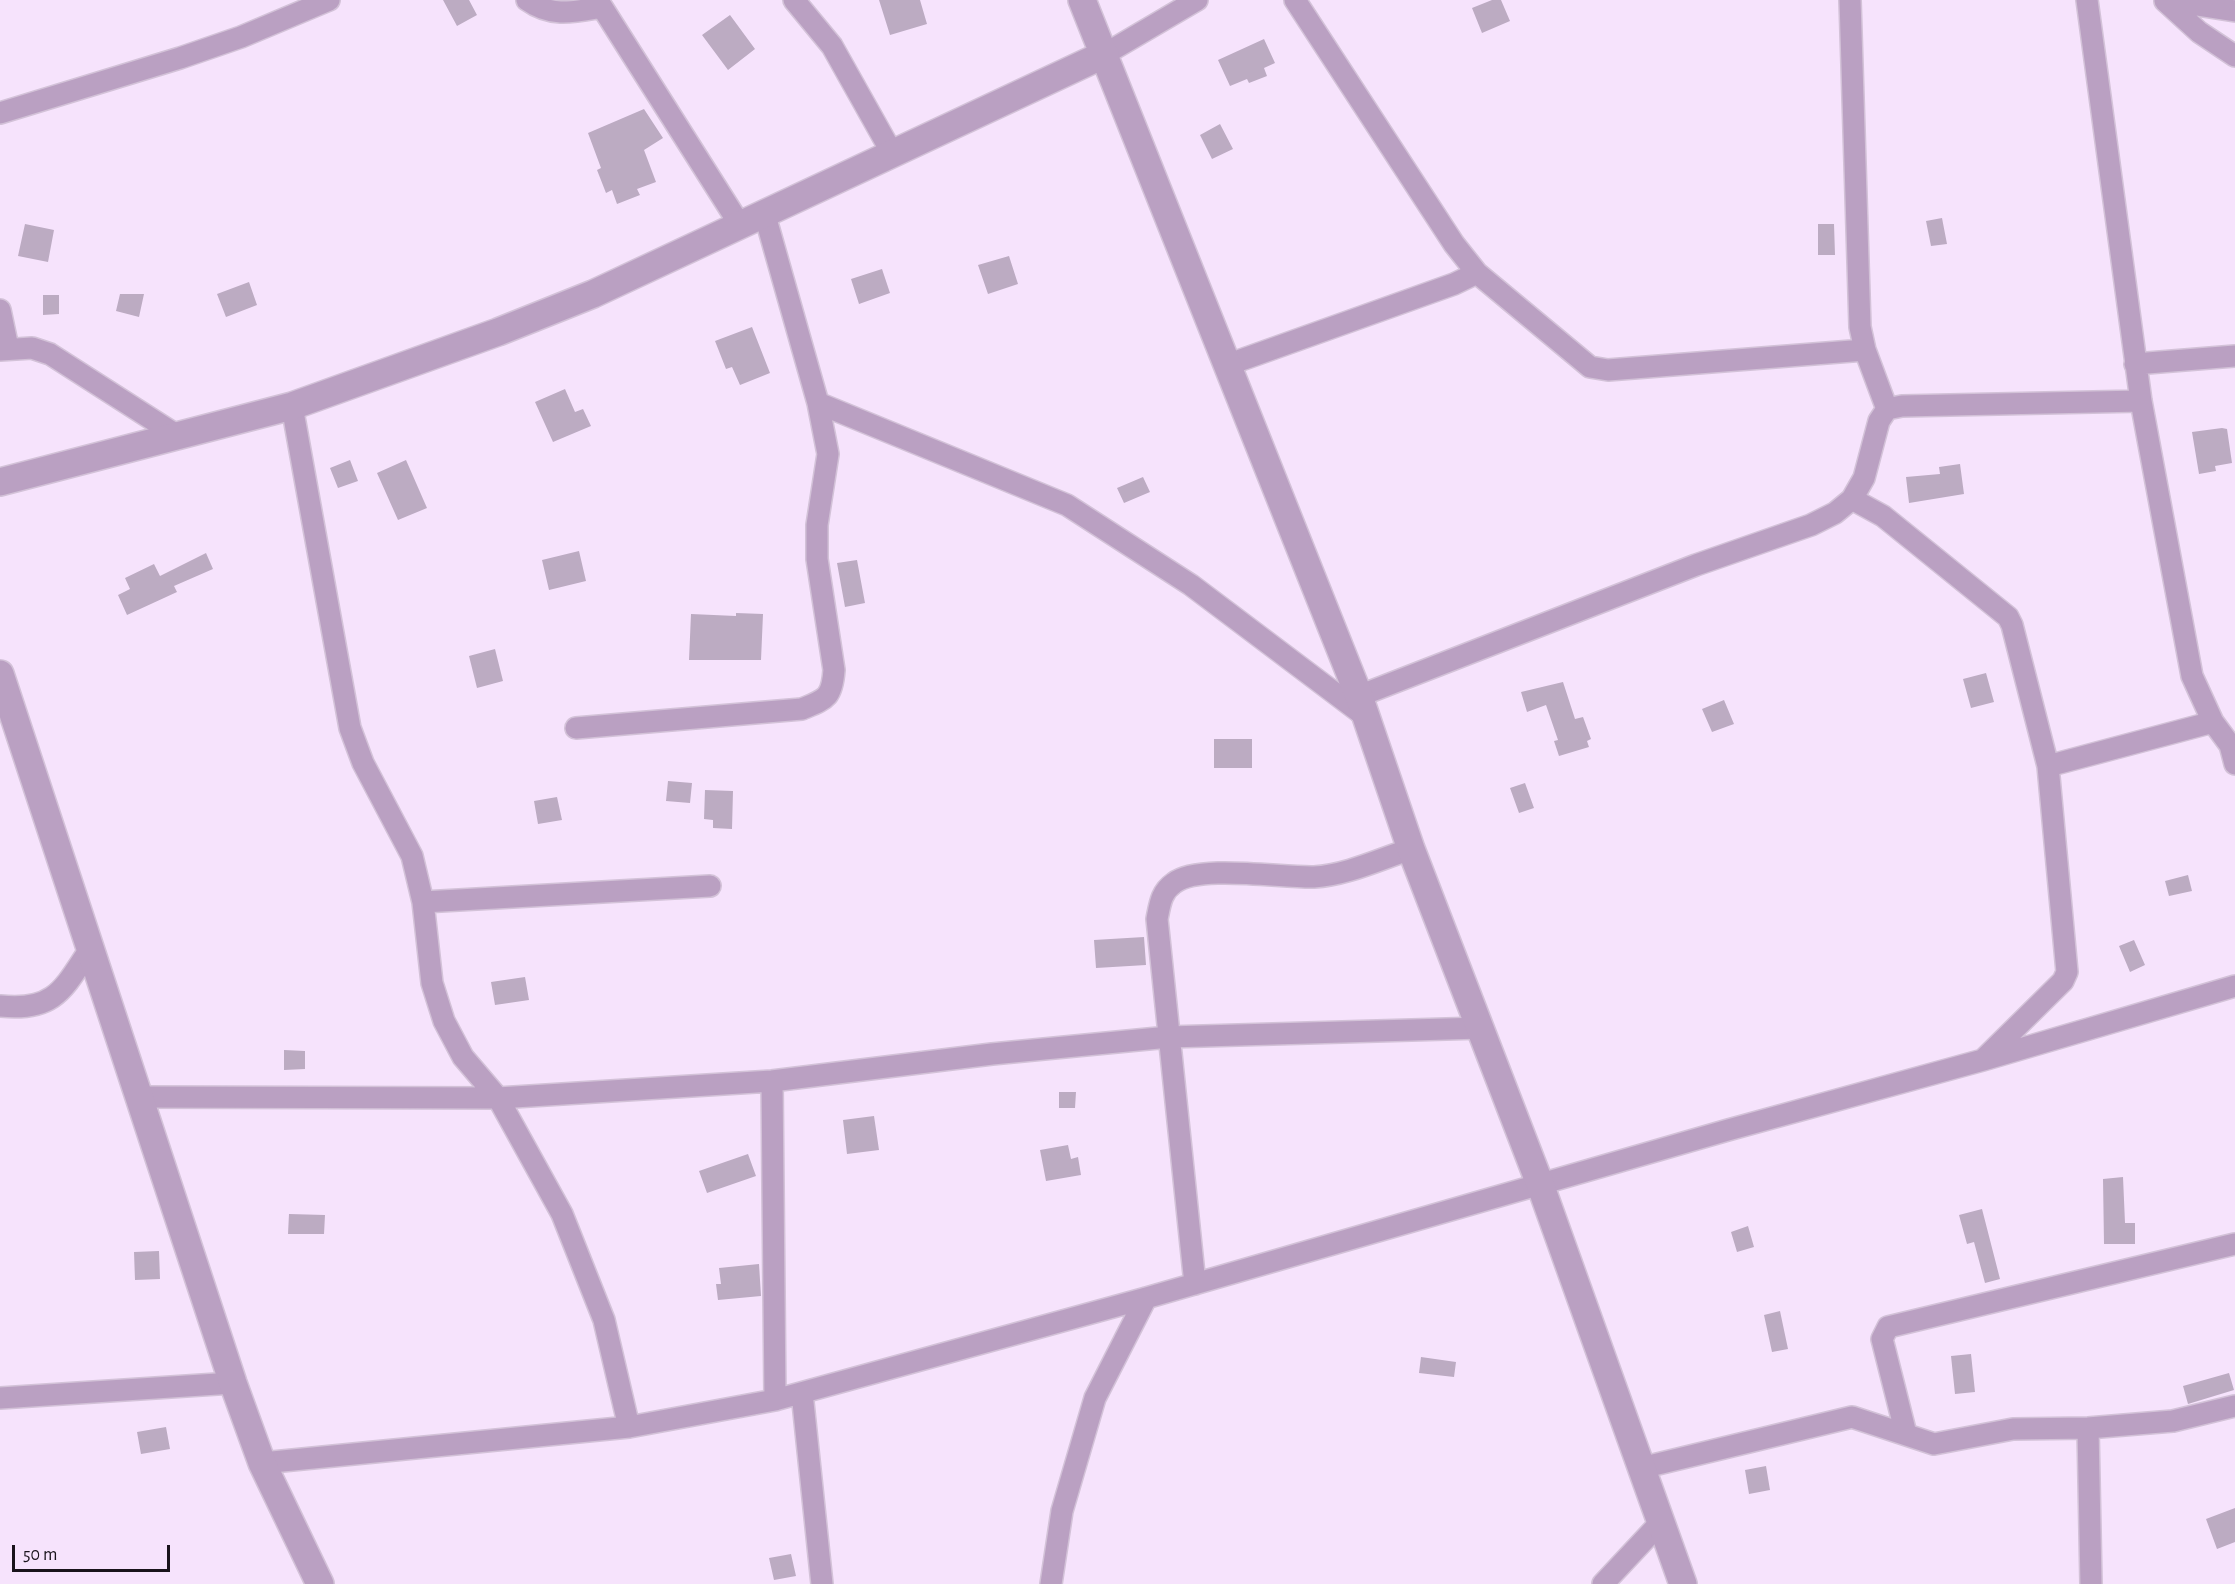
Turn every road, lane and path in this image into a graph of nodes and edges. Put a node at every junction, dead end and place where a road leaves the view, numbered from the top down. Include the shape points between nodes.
1 (329, 0) edge
2 (527, 0) edge
3 (794, 0) edge
4 (1082, 0) edge
5 (1197, 0) edge
6 (1295, 0) edge
7 (1850, 0) edge
8 (2087, 0) edge
9 (2165, 0) edge
10 (605, 4) edge
11 (2235, 11) edge
12 (1105, 54) junction
13 (2235, 56) edge
14 (0, 113) edge
15 (892, 153) junction
16 (764, 212) junction
17 (740, 225) junction
18 (1477, 273) junction
19 (0, 310) edge
20 (4, 349) edge
21 (1865, 350) junction
22 (2235, 356) edge
23 (1227, 364) junction
24 (2135, 364) junction
25 (2141, 401) junction
26 (818, 403) junction
27 (292, 406) junction
28 (1887, 409) junction
29 (178, 436) junction
30 (0, 482) edge
31 (1852, 499) junction
32 (0, 674) edge
33 (1362, 706) junction
34 (8, 722) edge
35 (2213, 722) junction
36 (576, 728) dead end
37 (2235, 764) edge
38 (2048, 766) junction
39 (1411, 849) junction
40 (710, 886) dead end
41 (423, 902) junction
42 (90, 948) junction
43 (2235, 986) edge
44 (0, 1006) edge
45 (1481, 1028) junction
46 (1168, 1037) junction
47 (1983, 1060) junction
48 (772, 1081) junction
49 (138, 1097) junction
50 (498, 1098) junction
51 (1539, 1184) junction
52 (2235, 1244) edge
53 (1195, 1284) junction
54 (1146, 1298) junction
55 (233, 1383) junction
56 (802, 1393) junction
57 (0, 1398) edge
58 (775, 1400) junction
59 (2235, 1406) edge
60 (629, 1427) junction
61 (2088, 1428) junction
62 (1905, 1434) junction
63 (262, 1463) junction
64 (1641, 1468) junction
65 (1661, 1522) junction
66 (320, 1584) edge
67 (822, 1584) edge
68 (1051, 1584) edge
69 (1603, 1584) edge
70 (1683, 1584) edge
71 (2091, 1584) edge

1 - 14 street via 190,55
2 - 10 street via 538,8 561,14
3 - 15 street via 832,46
4 - 12 street
5 - 12 street
6 - 18 street via 1454,244
7 - 21 street via 1860,327
8 - 24 street
9 - 11 street
9 - 13 street via 2199,32
10 - 17 street
12 - 15 street
12 - 23 street
15 - 16 street
16 - 17 street
16 - 26 street
17 - 27 street via 593,294
18 - 21 street via 1590,367 1608,370
18 - 23 street
19 - 20 street
20 - 29 street via 32,348 50,354
21 - 28 street
22 - 24 street
23 - 33 street
24 - 25 street
25 - 28 street
25 - 35 street via 2192,676
26 - 33 street via 1067,505 1191,585
26 - 36 street via 828,454 817,525 817,559 834,670 832,688 825,699 801,709
27 - 29 street
27 - 41 street via 350,728 363,764 412,856
28 - 31 street via 1879,421 1864,478
29 - 30 street
31 - 33 street via 1811,525 1696,565
31 - 38 street via 1883,516 2008,617
32 - 34 street
33 - 39 street
34 - 42 street
35 - 37 street via 2230,745
35 - 38 street
38 - 47 street via 2067,972 2063,981
39 - 45 street
39 - 46 street via 1326,875 1215,873 1179,879 1172,884 1160,900 1157,919
40 - 41 street
41 - 50 street via 432,983 444,1021 463,1057
42 - 44 street via 60,993 38,1004
42 - 49 street
43 - 47 street
45 - 46 street
45 - 51 street
46 - 48 street
46 - 53 street
47 - 51 street
48 - 50 street
48 - 58 street
49 - 50 street
49 - 55 street
50 - 60 street via 562,1214 604,1320
51 - 53 street
51 - 64 street
52 - 62 street via 1888,1328 1882,1339
53 - 54 street
54 - 56 street
54 - 68 street via 1095,1398 1062,1511
55 - 57 street
55 - 63 street
56 - 58 street
56 - 67 street
58 - 60 street
59 - 61 street via 2173,1421
60 - 63 street
61 - 62 street via 2013,1429 1934,1444
61 - 71 street
62 - 64 street via 1852,1417
63 - 66 street
64 - 65 street
65 - 69 street
65 - 70 street

